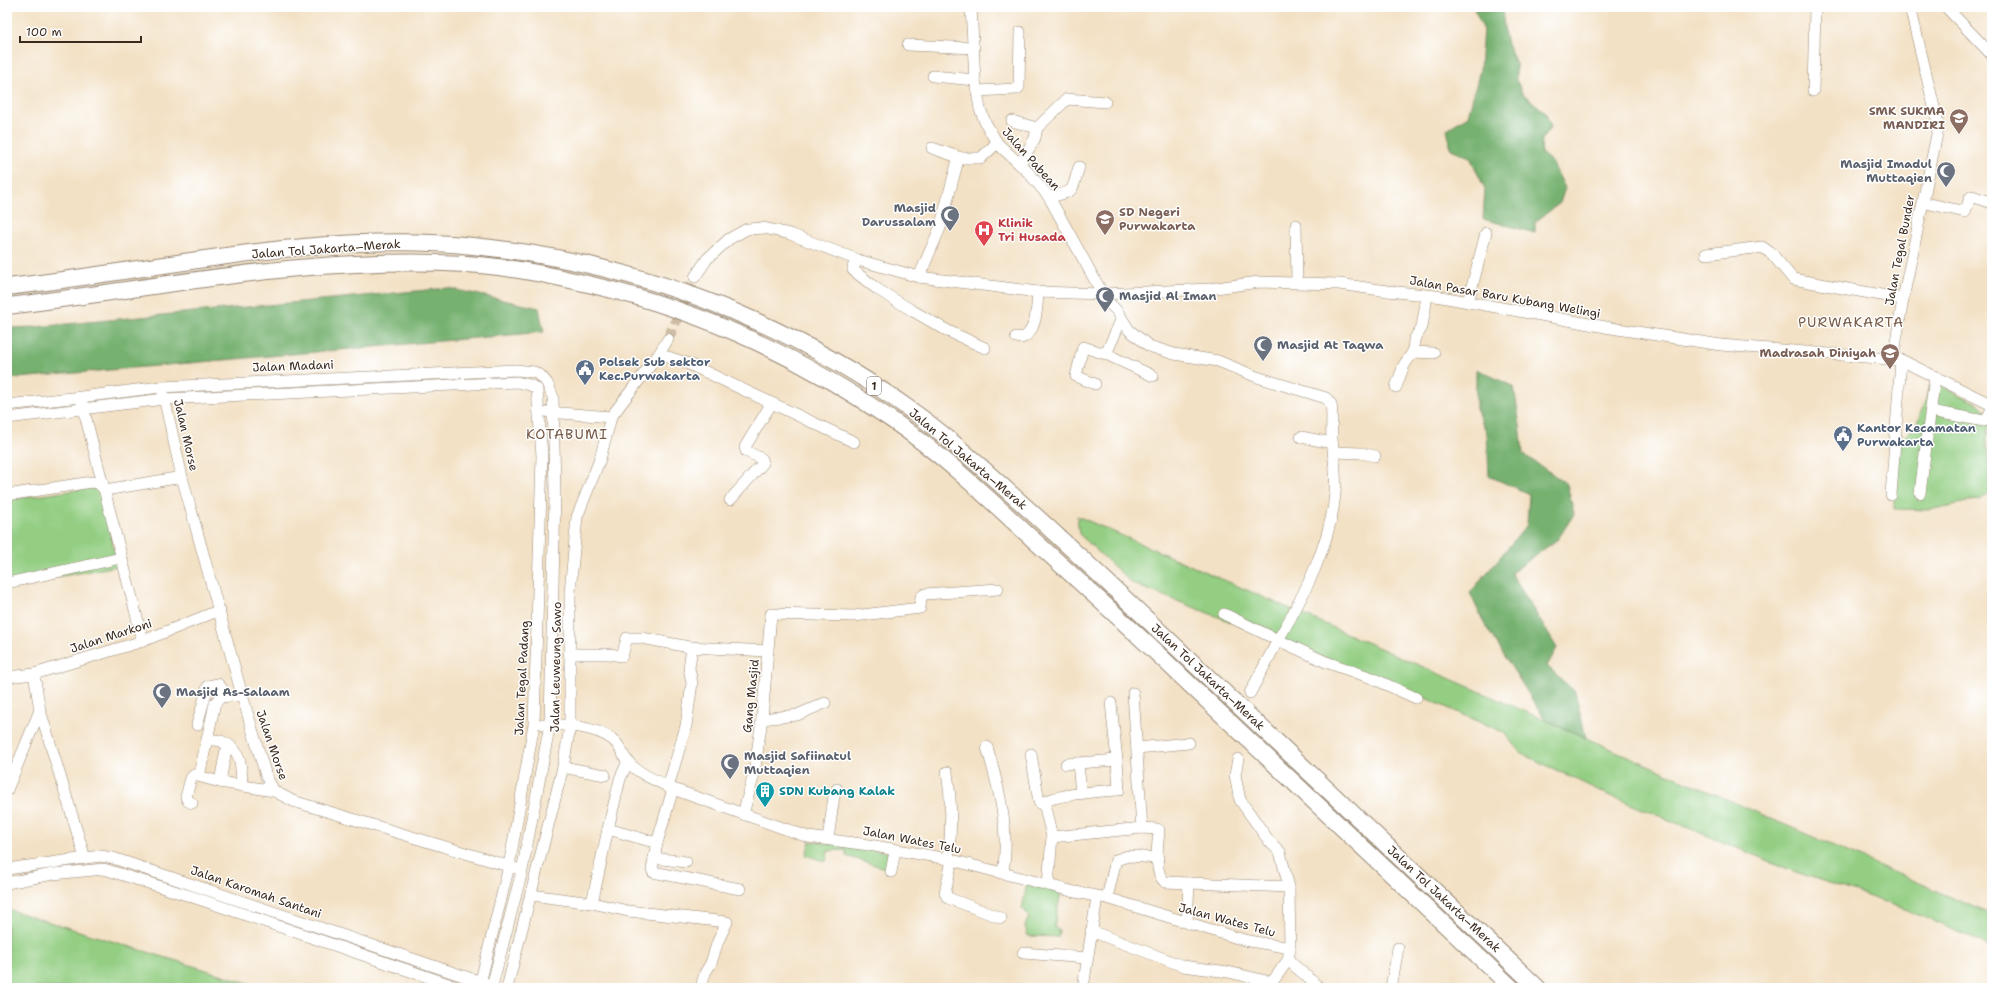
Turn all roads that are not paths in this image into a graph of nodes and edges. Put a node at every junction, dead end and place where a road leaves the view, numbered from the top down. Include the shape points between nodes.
1 (971, 7) edge
2 (1815, 7) edge
3 (1910, 7) edge
4 (1946, 7) edge
5 (1020, 32) dead end
6 (908, 45) dead end
7 (974, 48) junction
8 (1992, 55) edge
9 (933, 76) dead end
10 (976, 85) junction
11 (1813, 91) dead end
12 (1105, 102) dead end
13 (1012, 121) dead end
14 (1037, 128) junction
15 (997, 143) junction
16 (932, 148) dead end
17 (961, 158) junction
18 (1020, 164) junction
19 (1079, 167) dead end
20 (1049, 197) junction
21 (1922, 202) junction
22 (1992, 203) edge
23 (1296, 225) dead end
24 (1486, 233) dead end
25 (1706, 254) dead end
26 (858, 260) junction
27 (695, 277) tunnel mouth
28 (919, 277) junction
29 (1297, 282) junction
30 (7, 287) edge
31 (1038, 292) junction
32 (1103, 294) junction
33 (1427, 296) junction
34 (1903, 299) junction
35 (1468, 302) junction
36 (7, 306) edge
37 (1121, 320) junction
38 (1016, 337) dead end
39 (668, 339) tunnel mouth
40 (985, 348) dead end
41 (1414, 352) junction
42 (1434, 353) dead end
43 (659, 354) junction
44 (1106, 354) junction
45 (1897, 360) junction
46 (1153, 376) dead end
47 (1935, 376) junction
48 (547, 383) junction
49 (1095, 384) dead end
50 (161, 386) junction
51 (1396, 387) dead end
52 (537, 389) junction
53 (81, 398) junction
54 (164, 399) junction
55 (7, 404) edge
56 (771, 404) junction
57 (1992, 407) edge
58 (84, 409) junction
59 (1931, 411) junction
60 (539, 412) junction
61 (554, 412) junction
62 (611, 417) junction
63 (7, 418) edge
64 (1301, 437) dead end
65 (854, 442) dead end
66 (1333, 447) junction
67 (542, 456) junction
68 (554, 456) junction
69 (1375, 456) dead end
70 (182, 477) junction
71 (105, 490) junction
72 (1920, 493) dead end
73 (7, 495) edge
74 (1892, 496) dead end
75 (730, 500) dead end
76 (121, 558) junction
77 (7, 584) edge
78 (998, 589) dead end
79 (220, 610) junction
80 (1224, 614) dead end
81 (1278, 640) junction
82 (143, 641) junction
83 (691, 647) junction
84 (768, 651) junction
85 (569, 654) junction
86 (34, 674) junction
87 (7, 677) edge
88 (1133, 693) dead end
89 (1250, 693) dead end
90 (242, 695) junction
91 (225, 696) junction
92 (1416, 698) dead end
93 (825, 703) dead end
94 (1111, 703) dead end
95 (40, 710) junction
96 (762, 719) junction
97 (534, 724) junction
98 (550, 724) junction
99 (197, 725) dead end
100 (570, 727) junction
101 (208, 739) junction
102 (1189, 743) dead end
103 (227, 744) junction
104 (987, 747) dead end
105 (1137, 748) junction
106 (1031, 754) dead end
107 (1238, 759) dead end
108 (1117, 760) junction
109 (628, 761) junction
110 (1078, 763) junction
111 (1066, 764) dead end
112 (563, 767) junction
113 (947, 772) dead end
114 (605, 775) dead end
115 (199, 776) junction
116 (220, 782) junction
117 (242, 786) junction
118 (671, 788) junction
119 (837, 789) dead end
120 (7, 790) edge
121 (274, 791) junction
122 (1081, 794) junction
123 (192, 802) dead end
124 (1044, 806) junction
125 (743, 814) junction
126 (1142, 828) junction
127 (608, 829) junction
128 (1052, 838) junction
129 (828, 840) junction
130 (658, 843) junction
131 (895, 851) junction
132 (85, 858) junction
133 (654, 858) junction
134 (1158, 858) junction
135 (950, 860) junction
136 (686, 862) dead end
137 (509, 866) junction
138 (7, 869) edge
139 (522, 871) junction
140 (891, 872) dead end
141 (1003, 873) junction
142 (7, 883) edge
143 (1189, 883) junction
144 (1048, 885) junction
145 (1289, 887) junction
146 (740, 889) dead end
147 (195, 892) junction
148 (531, 895) junction
149 (1102, 897) junction
150 (592, 902) junction
151 (1001, 918) dead end
152 (1187, 923) junction
153 (1091, 931) junction
154 (336, 933) junction
155 (332, 944) junction
156 (1290, 948) junction
157 (1398, 948) dead end
158 (1023, 953) dead end
159 (1087, 958) junction
160 (1288, 960) junction
161 (480, 985) edge
162 (1270, 985) edge
163 (495, 987) edge
164 (460, 988) edge
165 (507, 988) edge
166 (701, 988) edge
167 (1083, 988) edge
168 (1320, 988) edge
169 (1390, 988) edge
170 (1512, 988) edge
171 (1538, 988) edge

1 - 7 street, Jalan Pabean
2 - 11 street
3 - 21 street, Jalan Tegal Bunder via 1938,124
4 - 8 street
5 - 10 street via 1018,87 1016,89
6 - 7 street
7 - 10 street, Jalan Pabean
9 - 10 street
10 - 15 street, Jalan Pabean via 985,122
12 - 14 street via 1067,99
13 - 14 street
14 - 18 street via 1032,144
15 - 17 street via 981,158
15 - 18 street, Jalan Pabean
16 - 17 street
17 - 28 street via 958,160 940,228
18 - 20 street, Jalan Pabean
19 - 20 street via 1072,190
20 - 32 street, Jalan Pabean
21 - 22 street via 1965,212 1971,197
21 - 34 street, Jalan Tegal Bunder
23 - 29 street
24 - 35 street
25 - 34 street via 1762,247 1772,254 1793,279
26 - 27 street, Jalan Pasar Baru Kubang Welingi via 785,232 756,228 739,233 723,243 703,264
26 - 28 street, Jalan Pasar Baru Kubang Welingi
26 - 40 street via 853,270 877,289 948,331
28 - 31 street, Jalan Pasar Baru Kubang Welingi
29 - 32 street, Jalan Pasar Baru Kubang Welingi via 1258,282 1209,289
29 - 33 street, Jalan Pasar Baru Kubang Welingi via 1339,284
30 - 171 highway, Jalan Tol Jakarta–Merak / 1 via 267,251 352,244 470,245 572,260 636,276 697,296 778,330 831,358 908,408 968,455 1078,553
31 - 32 street, Jalan Pasar Baru Kubang Welingi
31 - 38 street via 1030,332 1022,338
32 - 37 street, Jalan Pabean
33 - 35 street, Jalan Pasar Baru Kubang Welingi
33 - 41 street via 1422,327 1414,340
34 - 45 street, Jalan Tegal Bunder
35 - 45 street, Jalan Pasar Baru Kubang Welingi via 1721,345
36 - 170 highway, Jalan Tol Jakarta–Merak / 1 via 214,277 307,268 394,262 467,264 535,272 608,288 670,307 744,335 809,367 895,421 974,485 1148,644
37 - 44 street
37 - 66 street, Jalan Pabean via 1149,346 1180,356 1218,361 1257,377 1326,398 1332,409
39 - 43 street
41 - 42 street
41 - 51 street via 1404,365
43 - 56 street via 689,364
43 - 62 street
44 - 46 street
44 - 49 street via 1083,347 1076,376
45 - 47 street, Jalan Pasar Baru Kubang Welingi
45 - 74 street, Jalan Tegal Bunder
47 - 57 street, Jalan Pasar Baru Kubang Welingi
47 - 59 street
48 - 50 street, Jalan Madani via 534,372 516,370
48 - 52 street
48 - 61 street via 553,397
50 - 53 street, Jalan Madani
50 - 54 street, Jalan Morse
52 - 54 street via 530,384 517,382
52 - 60 street
53 - 55 street, Jalan Madani
53 - 58 street
54 - 58 street
54 - 70 street, Jalan Morse
56 - 65 street
56 - 75 street via 745,447 746,451 762,459 763,463
57 - 59 street via 1987,420 1984,421
58 - 63 street
58 - 71 street
59 - 72 street
60 - 61 street
60 - 67 street, Jalan Tegal Padang
61 - 62 street
61 - 68 street
62 - 85 street, Jalan Leuweung Sawo via 600,458 577,517 574,533
64 - 66 street
66 - 69 street
66 - 81 street, Jalan Pabean via 1336,492 1325,540 1302,594
67 - 68 street
67 - 97 street, Jalan Tegal Padang
68 - 98 street
70 - 71 street
70 - 79 street, Jalan Morse
71 - 73 street via 98,483 92,482
71 - 76 street
76 - 77 street
76 - 82 street
78 - 84 street, Gang Masjid via 925,594 921,597 920,608 854,616 771,614
79 - 82 street, Jalan Markoni
79 - 90 street, Jalan Morse
80 - 81 street
81 - 89 street, Jalan Pabean
81 - 92 street
82 - 86 street, Jalan Markoni
83 - 84 street
83 - 85 street via 642,638 627,638 622,656
83 - 118 street via 689,668 692,683 686,726
84 - 96 street, Gang Masjid
85 - 100 street, Jalan Leuweung Sawo
86 - 87 street, Jalan Markoni
86 - 95 street
88 - 105 street
90 - 91 street
90 - 121 street, Jalan Morse via 266,776
91 - 99 street via 218,684 208,686
91 - 101 street via 215,703
93 - 96 street via 797,715
94 - 108 street
95 - 120 street
95 - 132 street
96 - 125 street, Gang Masjid via 754,774
97 - 98 street, Jalan Wates Telu
97 - 137 street, Jalan Tegal Padang
98 - 100 street, Jalan Wates Telu
98 - 139 street
100 - 109 street, Jalan Wates Telu via 593,730 607,736 623,750
100 - 112 street, Jalan Leuweung Sawo
101 - 103 street
101 - 115 street
102 - 105 street
103 - 116 street
103 - 117 street via 233,747 241,762
104 - 141 street via 1006,828
105 - 126 street
106 - 124 street via 1039,802
107 - 145 street via 1235,775 1240,800 1269,841 1280,852
108 - 110 street
108 - 122 street via 1119,790
109 - 118 street, Jalan Wates Telu via 652,779
109 - 127 street via 620,779
110 - 111 street
110 - 122 street
112 - 114 street
112 - 148 street, Jalan Leuweung Sawo
113 - 135 street via 952,802
115 - 116 street
115 - 123 street via 194,775 191,778 186,798
116 - 117 street
117 - 121 street
118 - 125 street, Jalan Wates Telu
118 - 130 street
119 - 129 street
121 - 137 street, Jalan Morse via 293,801
122 - 124 street via 1046,802
124 - 128 street
125 - 129 street, Jalan Wates Telu via 808,837
126 - 128 street
126 - 134 street via 1159,830
127 - 130 street
127 - 150 street
128 - 144 street
129 - 131 street, Jalan Wates Telu
130 - 133 street
131 - 135 street, Jalan Wates Telu
131 - 140 street
132 - 138 street, Jalan Karomah Santani
132 - 147 street, Jalan Karomah Santani via 113,858
133 - 136 street
133 - 146 street via 653,872
134 - 143 street via 1159,875 1165,882
134 - 149 street via 1139,856 1116,860
135 - 141 street, Jalan Wates Telu
135 - 151 street via 945,893 948,898
137 - 139 street, Jalan Morse
137 - 161 street, Jalan Tegal Padang
139 - 163 street
141 - 144 street, Jalan Wates Telu
142 - 147 street, Jalan Karomah Santani via 53,874 104,869
143 - 145 street
143 - 152 street
144 - 149 street, Jalan Wates Telu
145 - 156 street
147 - 154 street, Jalan Karomah Santani
147 - 155 street, Jalan Karomah Santani
148 - 150 street
148 - 165 street, Jalan Leuweung Sawo
149 - 152 street, Jalan Wates Telu
149 - 153 street
150 - 166 street via 628,911 727,922
152 - 156 street, Jalan Wates Telu via 1244,940
153 - 159 street
153 - 162 street via 1183,966 1228,972
154 - 155 street
154 - 161 street, Jalan Karomah Santani
155 - 164 street, Jalan Karomah Santani
156 - 160 street
157 - 169 street
158 - 159 street
159 - 167 street
160 - 162 street
160 - 168 street
161 - 163 street, Jalan Karomah Santani

